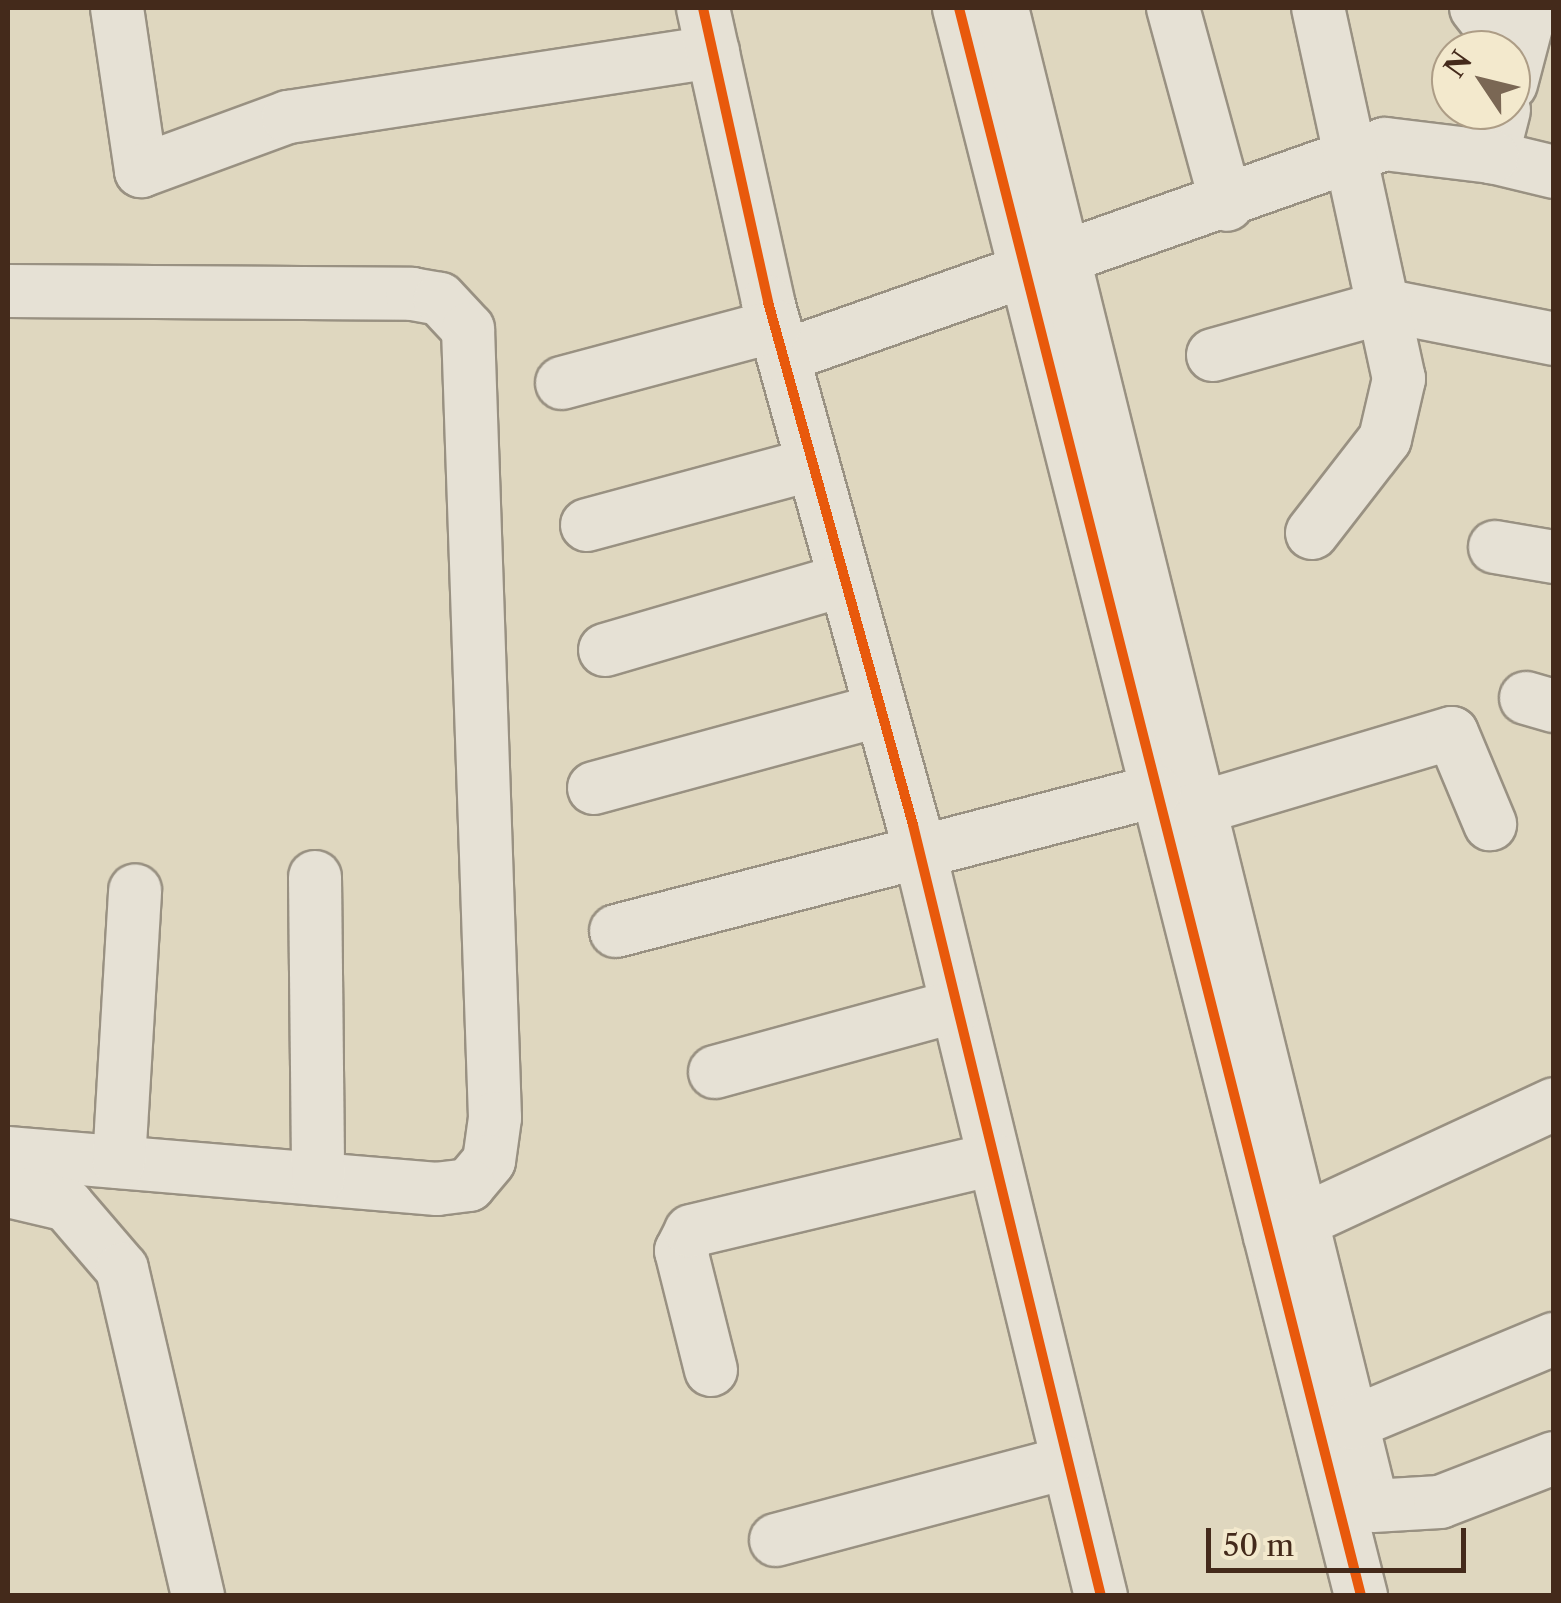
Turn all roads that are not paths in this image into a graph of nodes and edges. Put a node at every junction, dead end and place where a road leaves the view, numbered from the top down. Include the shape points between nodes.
1 (117, 8) edge
2 (960, 8) edge
3 (1002, 8) edge
4 (1173, 8) edge
5 (1318, 8) edge
6 (1476, 8) edge
7 (708, 30) edge
8 (1491, 30) edge
9 (1498, 134) edge
10 (1352, 156) junction
11 (1554, 172) edge
12 (1227, 205) junction
13 (1047, 268) junction
14 (8, 291) edge
15 (1388, 306) junction
16 (1554, 339) edge
17 (779, 341) junction
18 (1213, 355) dead end
19 (562, 383) dead end
20 (813, 464) junction
21 (587, 525) dead end
22 (1312, 533) dead end
23 (1495, 547) dead end
24 (1554, 557) edge
25 (845, 580) junction
26 (605, 650) dead end
27 (881, 710) junction
28 (594, 788) dead end
29 (1172, 806) junction
30 (1490, 824) dead end
31 (920, 854) junction
32 (314, 876) dead end
33 (136, 890) dead end
34 (616, 931) dead end
35 (956, 1006) junction
36 (715, 1072) dead end
37 (1553, 1108) edge
38 (8, 1153) edge
39 (993, 1159) junction
40 (119, 1162) junction
41 (318, 1179) junction
42 (8, 1192) edge
43 (1283, 1230) junction
44 (1554, 1339) edge
45 (711, 1370) dead end
46 (1352, 1423) junction
47 (1554, 1458) edge
48 (1066, 1463) junction
49 (1373, 1506) junction
50 (776, 1540) dead end
51 (198, 1596) edge
52 (1101, 1596) edge
53 (1361, 1596) edge
54 (1396, 1596) edge

1 - 7 street via 141,171 288,117
2 - 13 street
3 - 13 street
4 - 12 street
5 - 10 street
6 - 8 street
7 - 17 street
9 - 10 street via 1411,142
9 - 11 street
10 - 12 street
10 - 15 street
12 - 13 street
13 - 17 street
13 - 29 street
14 - 41 street via 412,294 440,299 468,328 495,1118 488,1161 469,1184 437,1189
15 - 16 street
15 - 18 street
15 - 22 street via 1400,379 1385,439
17 - 19 street
17 - 20 street
20 - 21 street
20 - 25 street
23 - 24 street
25 - 26 street
25 - 27 street
27 - 28 street
27 - 31 street
29 - 30 street via 1452,733
29 - 31 street
29 - 43 street
31 - 34 street
31 - 35 street
32 - 41 street
33 - 40 street
35 - 36 street
35 - 39 street
37 - 43 street
38 - 40 street
39 - 45 street via 691,1231 682,1252
39 - 48 street
40 - 41 street
42 - 51 street via 67,1204 122,1269
43 - 46 street
43 - 53 street
44 - 46 street
46 - 49 street
47 - 49 street via 1440,1502
48 - 50 street
48 - 52 street
49 - 54 street

